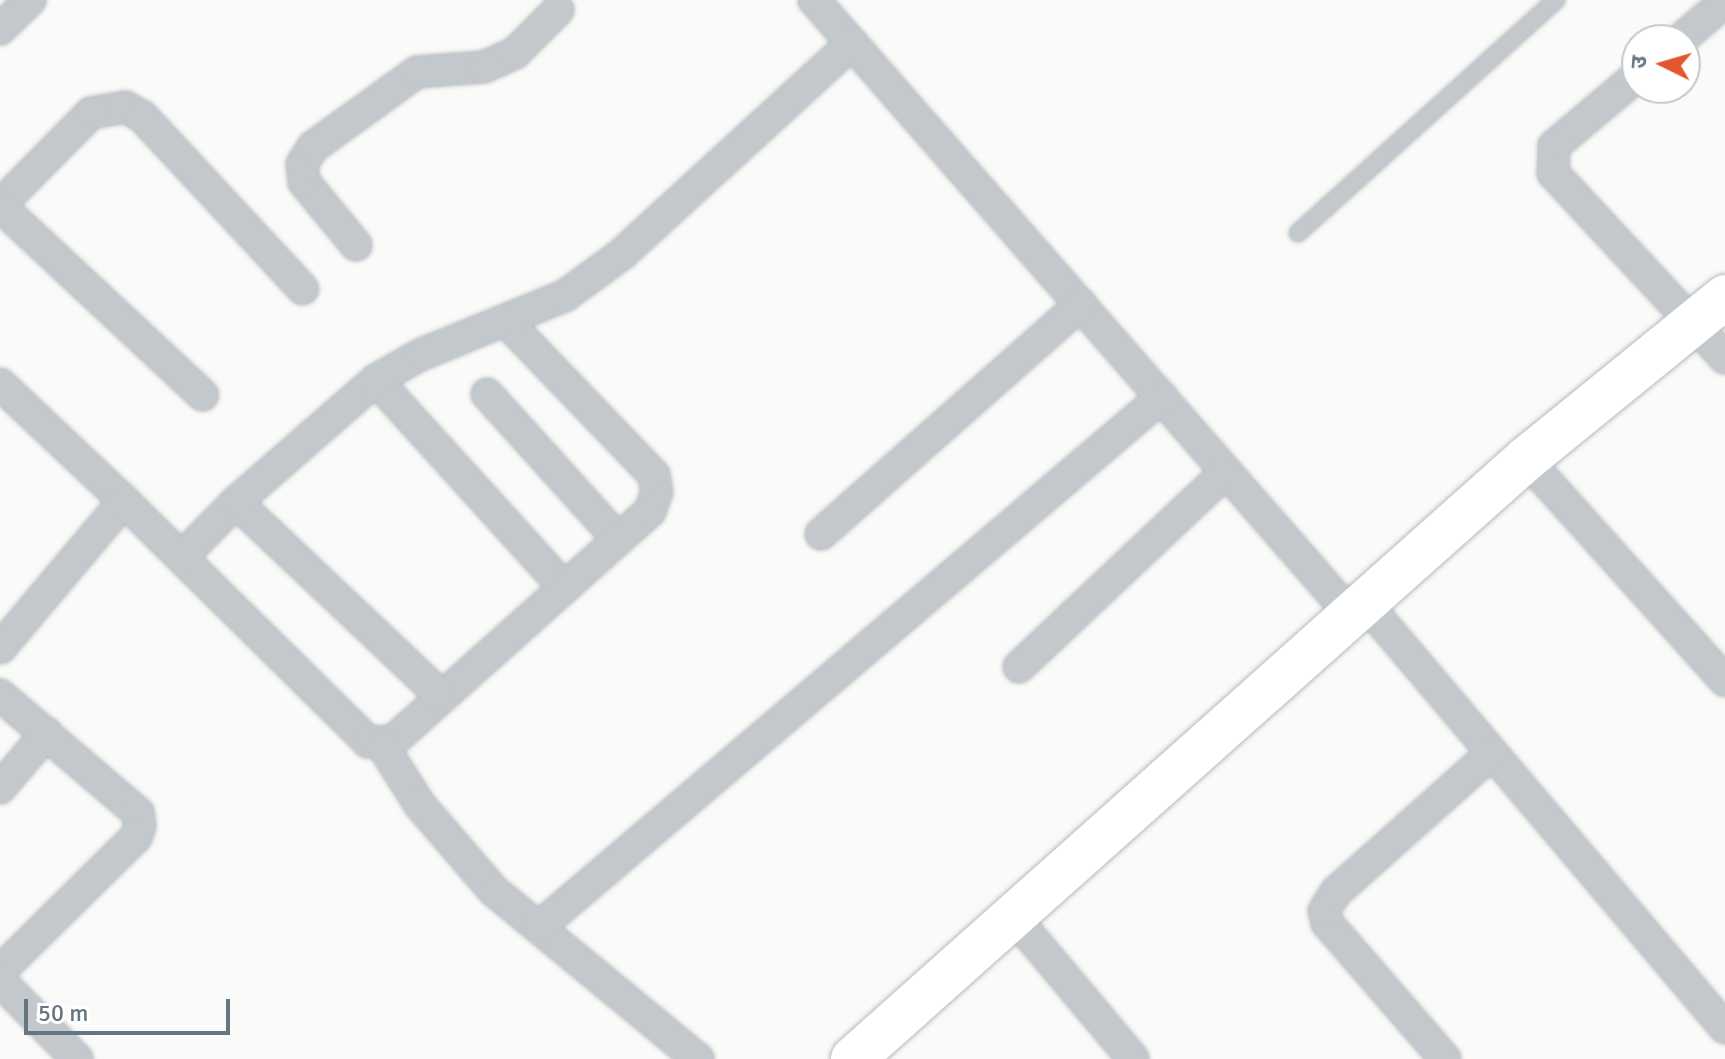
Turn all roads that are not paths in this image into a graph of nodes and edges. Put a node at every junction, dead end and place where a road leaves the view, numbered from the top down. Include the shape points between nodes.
1 (30, 0) edge
2 (814, 0) edge
3 (1556, 0) edge
4 (1725, 2) edge
5 (558, 3) edge
6 (1699, 24) edge
7 (0, 29) edge
8 (852, 43) junction
9 (1621, 89) edge
10 (0, 205) edge
11 (1298, 233) dead end
12 (356, 245) dead end
13 (303, 289) dead end
14 (1081, 304) junction
15 (1710, 310) edge
16 (507, 322) junction
17 (1725, 358) edge
18 (376, 380) junction
19 (487, 394) dead end
20 (203, 395) dead end
21 (4, 397) edge
22 (1162, 397) junction
23 (1526, 459) junction
24 (1226, 472) junction
25 (124, 501) junction
26 (236, 502) junction
27 (821, 534) dead end
28 (618, 539) junction
29 (182, 557) junction
30 (564, 587) junction
31 (1360, 611) junction
32 (0, 648) edge
33 (1019, 667) dead end
34 (1725, 681) edge
35 (0, 695) edge
36 (441, 696) junction
37 (47, 733) junction
38 (382, 745) junction
39 (1492, 753) junction
40 (0, 788) edge
41 (1014, 917) junction
42 (539, 927) junction
43 (0, 971) edge
44 (0, 981) edge
45 (1725, 1028) edge
46 (77, 1059) edge
47 (698, 1059) edge
48 (853, 1059) edge
49 (1133, 1059) edge
50 (1445, 1059) edge

1 - 7 street
2 - 8 street
3 - 11 lane
4 - 6 street
5 - 12 street via 515,53 484,67 417,72 313,147 302,164 304,182
8 - 14 street
8 - 16 street via 622,254 566,295
9 - 15 street via 1554,146 1549,159 1553,173
10 - 13 street via 91,113 125,107 142,116
10 - 20 street
14 - 22 street
14 - 27 street
15 - 17 street
15 - 23 main road
16 - 18 street via 420,355
16 - 28 street via 654,475 657,492 650,511
18 - 26 street
18 - 30 street
19 - 28 street
21 - 25 street
22 - 24 street
22 - 42 street
23 - 31 main road
23 - 34 street
24 - 31 street
24 - 33 street
25 - 29 street
25 - 32 street
26 - 29 street
26 - 36 street
28 - 30 street
29 - 38 street via 368,742
30 - 36 street
31 - 39 street
31 - 41 main road
35 - 37 street
36 - 38 street
37 - 40 street
37 - 43 street via 138,813 140,826 136,837
38 - 42 street via 457,852
39 - 45 street
39 - 50 street via 1336,892 1324,911 1327,923
41 - 48 main road
41 - 49 street
42 - 47 street
44 - 46 street

